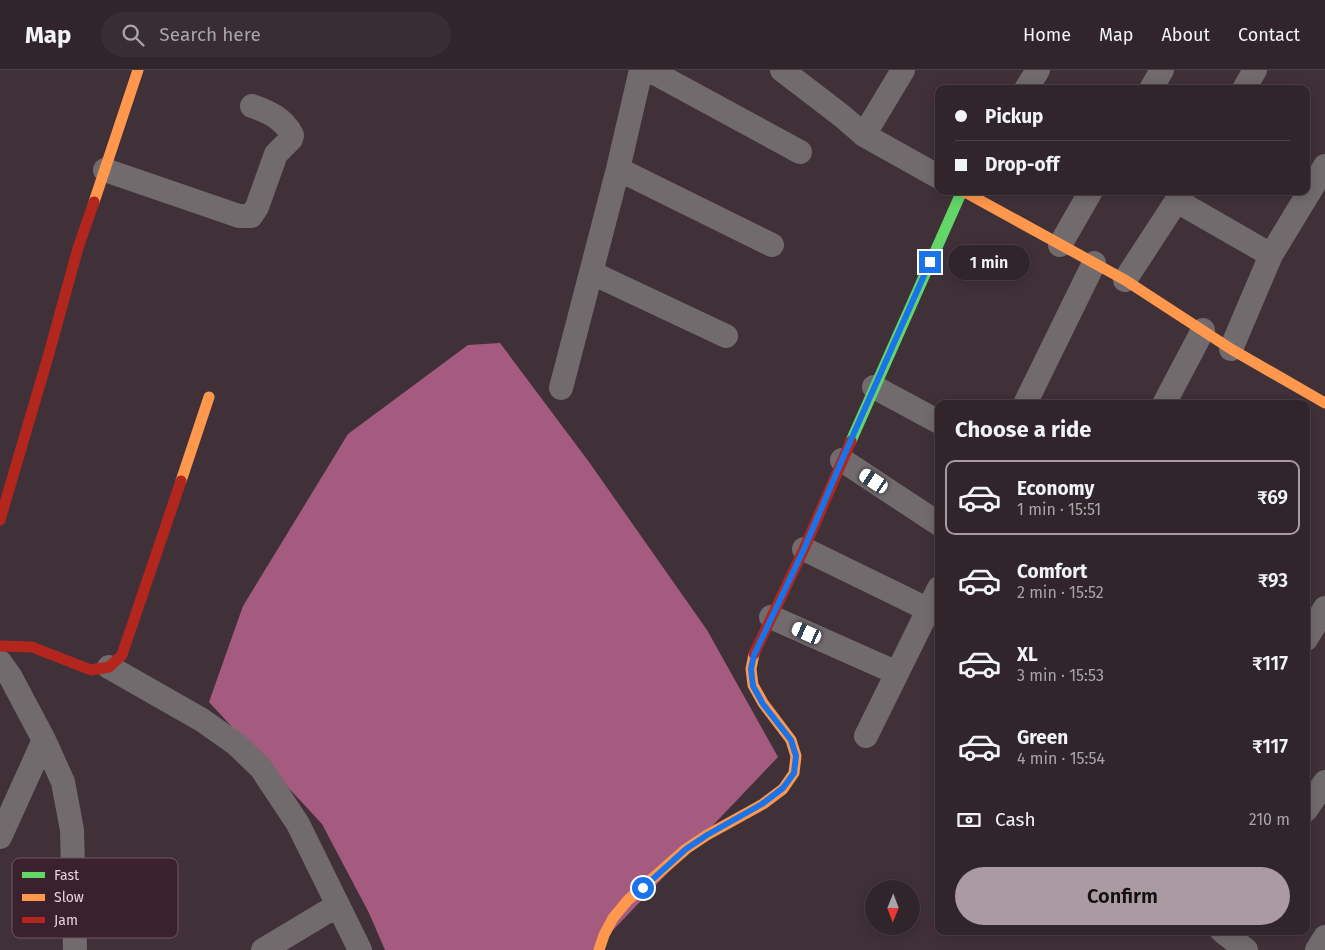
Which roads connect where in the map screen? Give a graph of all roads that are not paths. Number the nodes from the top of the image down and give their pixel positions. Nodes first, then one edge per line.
1 (138, 70) edge
2 (641, 70) edge
3 (649, 70) edge
4 (903, 70) edge
5 (1038, 70) edge
6 (1162, 70) edge
7 (1255, 70) edge
8 (788, 72) edge
9 (1029, 85) edge
10 (1153, 85) edge
11 (1246, 85) edge
12 (252, 106) dead end
13 (864, 135) junction
14 (800, 152) dead end
15 (1325, 166) edge
16 (618, 168) junction
17 (105, 170) junction
18 (935, 175) edge
19 (1310, 191) edge
20 (961, 195) edge
21 (970, 195) edge
22 (1089, 195) edge
23 (1307, 195) edge
24 (1180, 196) edge
25 (772, 245) dead end
26 (1060, 245) junction
27 (1271, 255) junction
28 (1094, 263) junction
29 (592, 272) junction
30 (1125, 280) junction
31 (1203, 330) junction
32 (726, 336) dead end
33 (1231, 350) junction
34 (874, 387) junction
35 (561, 388) dead end
36 (1323, 396) edge
37 (209, 397) dead end
38 (1027, 400) edge
39 (1166, 400) edge
40 (935, 420) edge
41 (842, 460) junction
42 (0, 520) edge
43 (935, 521) edge
44 (804, 549) junction
45 (935, 597) edge
46 (1325, 608) edge
47 (929, 610) junction
48 (771, 616) junction
49 (1310, 627) edge
50 (0, 646) edge
51 (0, 662) edge
52 (109, 667) junction
53 (897, 673) junction
54 (866, 736) dead end
55 (44, 740) junction
56 (1325, 782) edge
57 (1310, 804) edge
58 (0, 837) edge
59 (73, 858) edge
60 (338, 905) junction
61 (1228, 935) edge
62 (1325, 937) edge
63 (263, 950) edge
64 (360, 950) edge
65 (599, 950) edge
66 (1246, 950) edge
67 (1317, 950) edge

1 - 17 street
2 - 16 street
3 - 14 street
4 - 13 street
5 - 9 street
6 - 10 street
7 - 11 street
8 - 13 street
12 - 17 street
13 - 18 street
15 - 19 street
16 - 25 street
16 - 29 street
17 - 42 street
20 - 34 street
21 - 26 street
22 - 26 street
23 - 27 street
24 - 27 street
24 - 30 street
26 - 28 street
27 - 33 street
28 - 30 street
28 - 38 street
29 - 32 street
29 - 35 street
30 - 31 street
31 - 33 street
31 - 39 street
33 - 36 street
34 - 40 street
34 - 41 street
37 - 52 street
41 - 43 street
41 - 44 street
44 - 47 street
44 - 48 street
45 - 47 street
46 - 49 street
47 - 53 street
48 - 53 street
48 - 65 street
50 - 52 street
51 - 55 street
52 - 60 street
53 - 54 street
55 - 58 street
55 - 59 street
56 - 57 street
60 - 63 street
60 - 64 street
61 - 66 street
62 - 67 street

